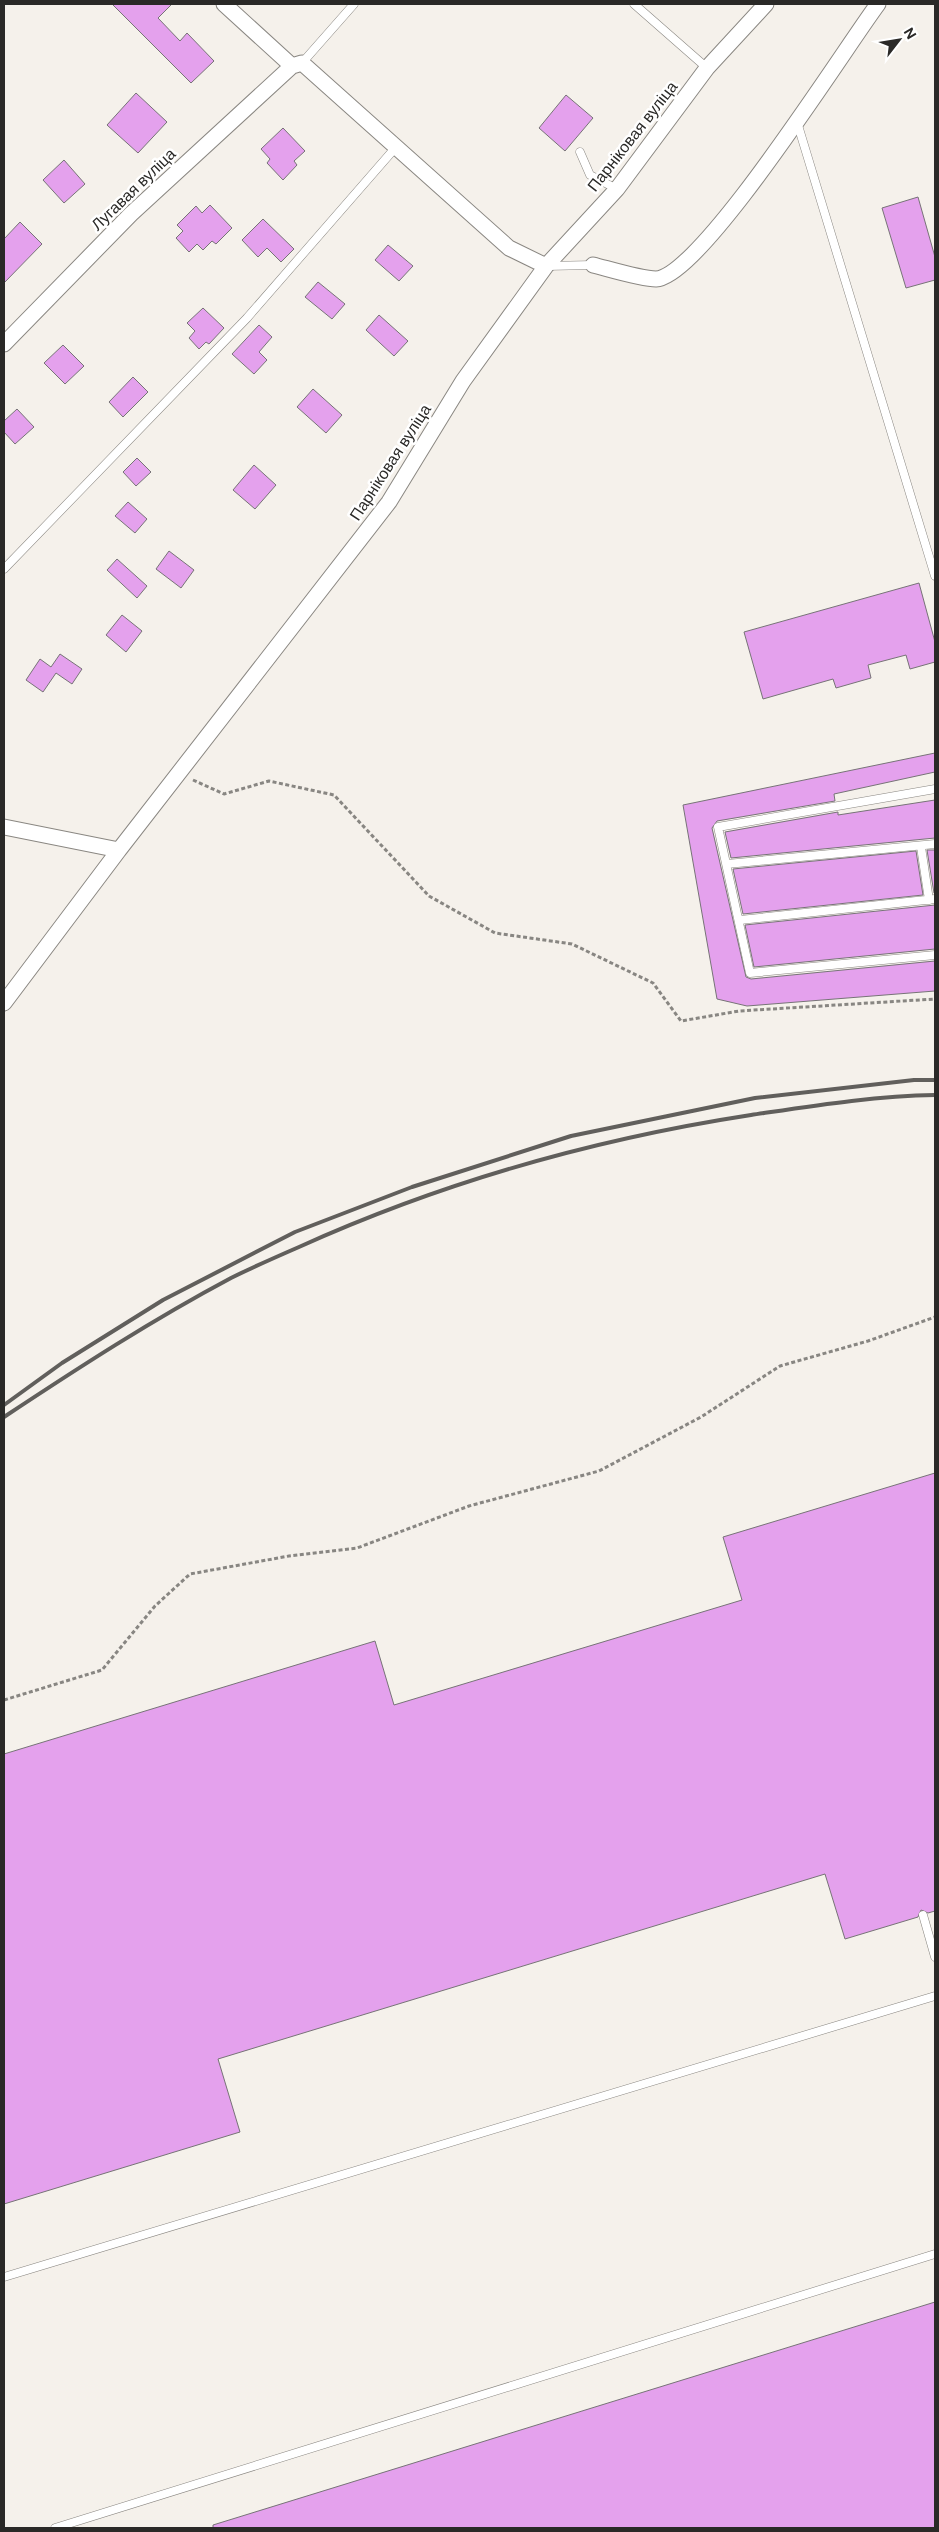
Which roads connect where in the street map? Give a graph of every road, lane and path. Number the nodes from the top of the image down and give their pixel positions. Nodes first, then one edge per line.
1 (224, 4) edge
2 (354, 4) edge
3 (634, 4) edge
4 (766, 4) edge
5 (878, 4) edge
6 (297, 65) junction
7 (707, 68) junction
8 (797, 122) junction
9 (396, 147) junction
10 (580, 152) dead end
11 (616, 189) junction
12 (593, 265) joint
13 (546, 266) junction
14 (4, 344) edge
15 (4, 569) edge
16 (935, 576) edge
17 (178, 773) junction
18 (935, 789) edge
19 (4, 827) edge
20 (935, 844) edge
21 (922, 847) junction
22 (119, 850) junction
23 (727, 864) junction
24 (932, 900) edge
25 (740, 920) junction
26 (935, 955) edge
27 (935, 998) edge
28 (4, 1003) edge
29 (935, 1317) edge
30 (4, 1700) edge
31 (923, 1915) dead end
32 (935, 1957) edge
33 (935, 1996) edge
34 (935, 2254) edge
35 (4, 2277) edge
36 (55, 2528) edge

1 - 6 street
2 - 6 lane
3 - 7 lane
4 - 7 street, Парніковая вуліца
5 - 8 street
6 - 9 street
6 - 14 street, Лугавая вуліца
7 - 11 street, Парніковая вуліца
8 - 12 street
8 - 16 lane
9 - 13 street
9 - 15 lane
10 - 11 lane
11 - 13 street, Парніковая вуліца
12 - 13 lane
13 - 17 street, Парніковая вуліца
17 - 22 street, Парніковая вуліца
17 - 27 path
18 - 23 lane
19 - 22 street
20 - 21 lane
21 - 23 lane
21 - 24 lane
22 - 28 street, Парніковая вуліца
23 - 25 lane
24 - 25 lane
25 - 26 lane
29 - 30 path
31 - 32 lane
33 - 35 lane
34 - 36 lane

